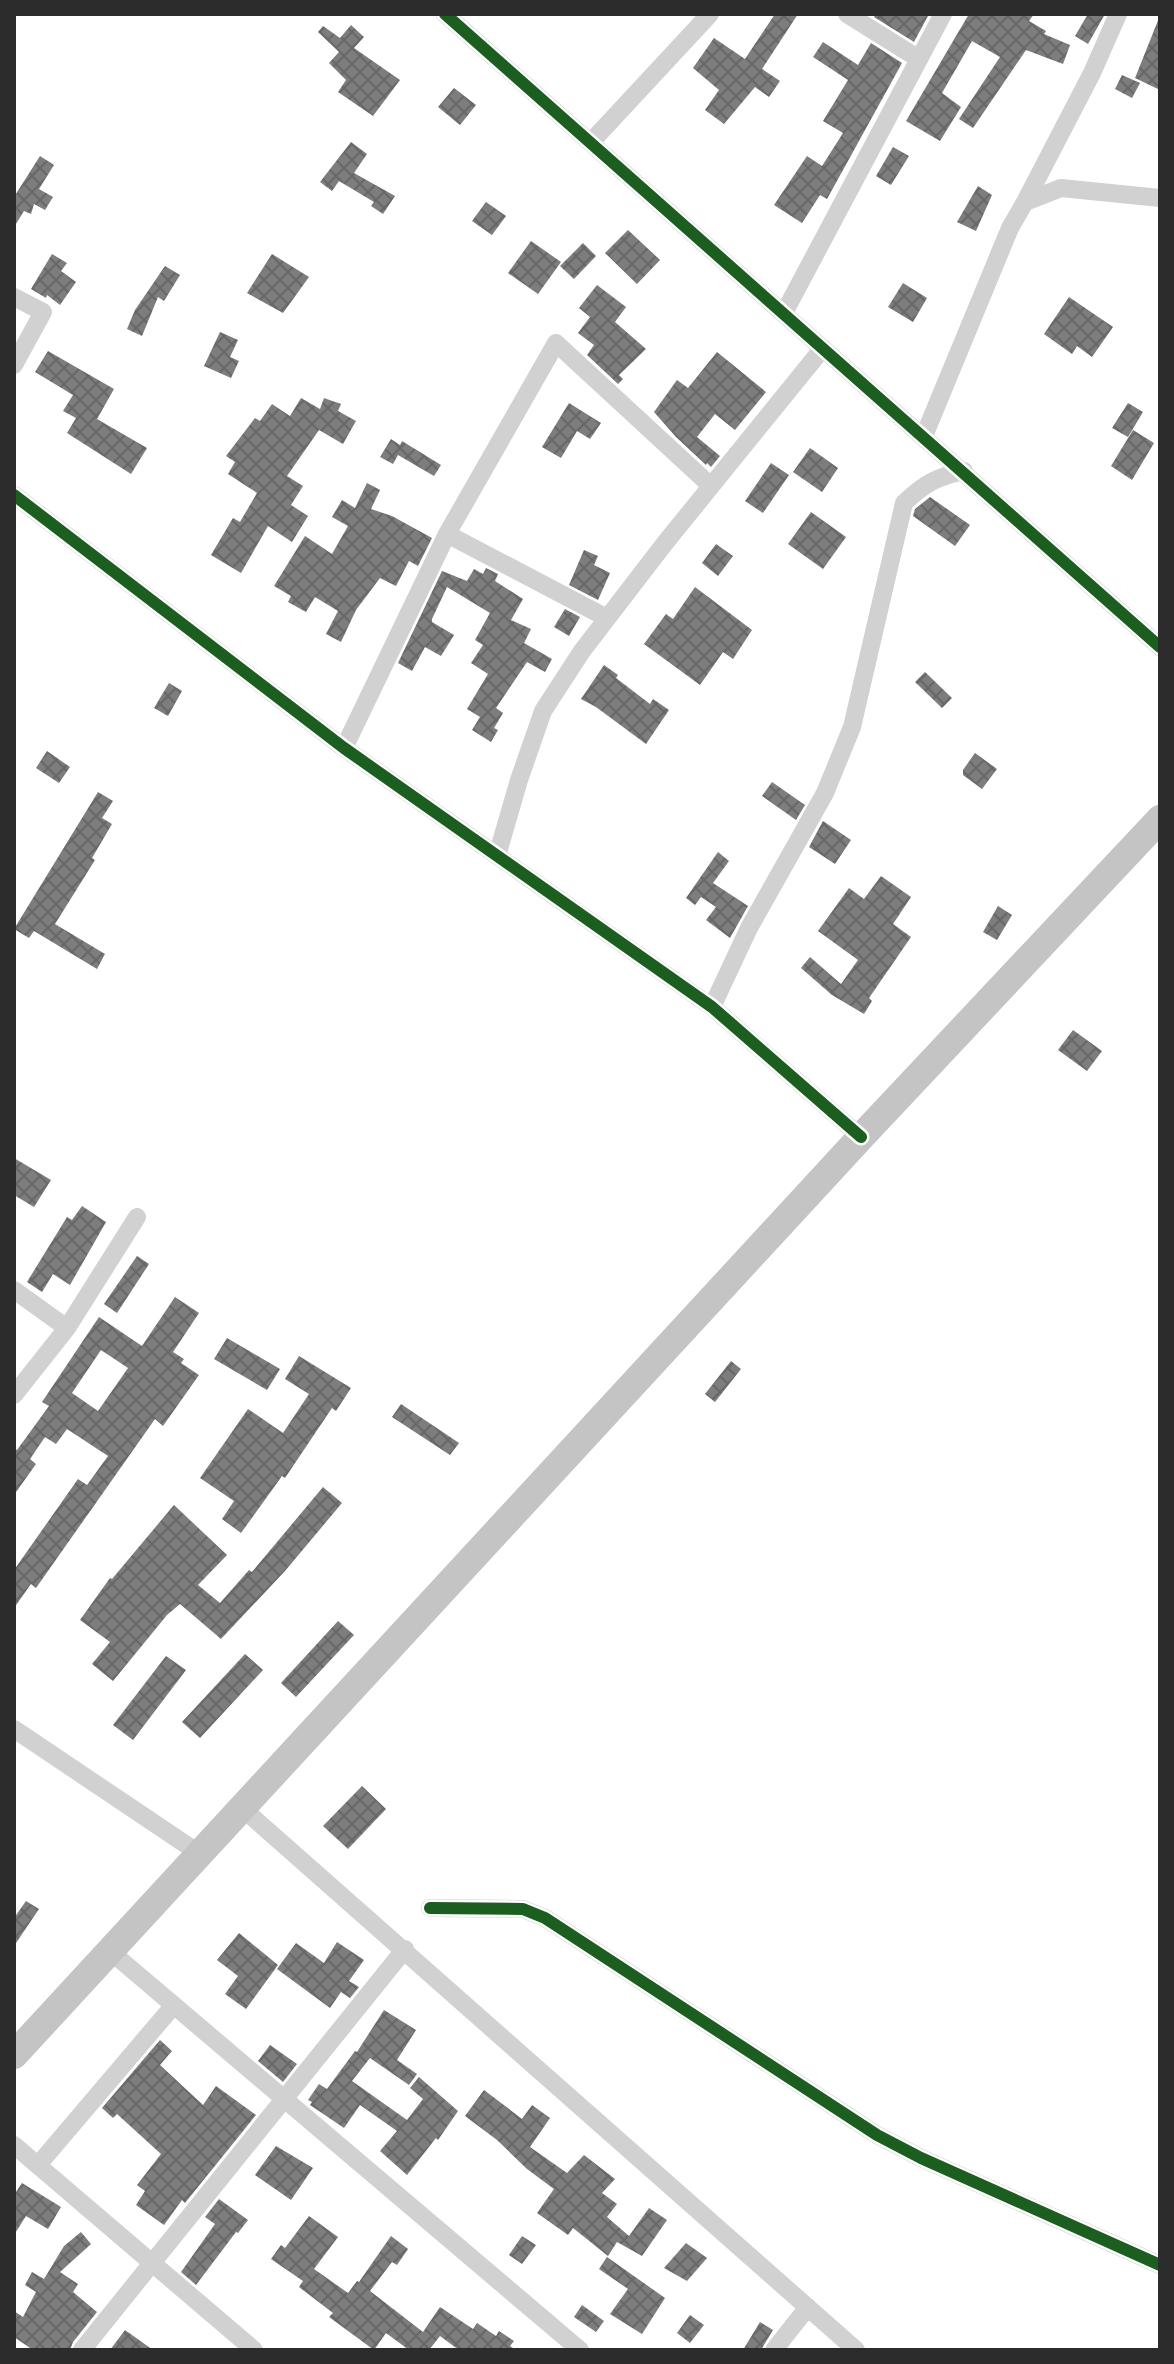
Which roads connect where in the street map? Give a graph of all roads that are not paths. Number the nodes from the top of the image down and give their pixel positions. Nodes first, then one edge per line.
1 (445, 14) edge
2 (710, 14) edge
3 (847, 14) edge
4 (943, 14) edge
5 (1118, 14) edge
6 (919, 59) junction
7 (591, 142) junction
8 (1160, 198) edge
9 (1025, 202) junction
10 (14, 297) edge
11 (784, 313) junction
12 (823, 348) junction
13 (14, 365) edge
14 (924, 436) junction
15 (964, 471) junction
16 (711, 486) junction
17 (14, 495) edge
18 (447, 534) junction
19 (607, 618) junction
20 (1160, 647) edge
21 (344, 748) junction
22 (1160, 819) edge
23 (497, 856) junction
24 (712, 1007) junction
25 (861, 1137) junction
26 (137, 1217) dead end
27 (14, 1290) edge
28 (67, 1328) junction
29 (14, 1395) edge
30 (14, 1729) edge
31 (241, 1807) junction
32 (200, 1854) junction
33 (430, 1908) dead end
34 (405, 1949) junction
35 (110, 1951) junction
36 (174, 2005) junction
37 (14, 2055) edge
38 (284, 2098) junction
39 (14, 2145) edge
40 (38, 2165) junction
41 (153, 2263) junction
42 (1160, 2265) edge
43 (808, 2307) junction
44 (82, 2350) edge
45 (254, 2350) edge
46 (580, 2350) edge
47 (774, 2350) edge
48 (856, 2350) edge

1 - 7 street
2 - 7 street
3 - 6 street
4 - 6 street
5 - 9 street
6 - 11 street
7 - 11 street
8 - 9 street
9 - 14 street
10 - 13 street
11 - 12 street
12 - 14 street
12 - 16 street
14 - 15 street
15 - 20 street
15 - 24 street
16 - 18 street
16 - 19 street
17 - 21 street
18 - 19 street
18 - 21 street
19 - 23 street
21 - 23 street
22 - 25 main road
23 - 24 street
24 - 25 street
25 - 31 main road
26 - 28 street
27 - 28 street
28 - 29 street
30 - 32 street
31 - 32 main road
31 - 34 street
32 - 35 main road
33 - 42 street
34 - 38 street
34 - 43 street
35 - 36 street
35 - 37 main road
36 - 38 street
36 - 40 street
38 - 41 street
38 - 46 street
39 - 40 street
40 - 41 street
41 - 44 street
41 - 45 street
43 - 47 street
43 - 48 street

